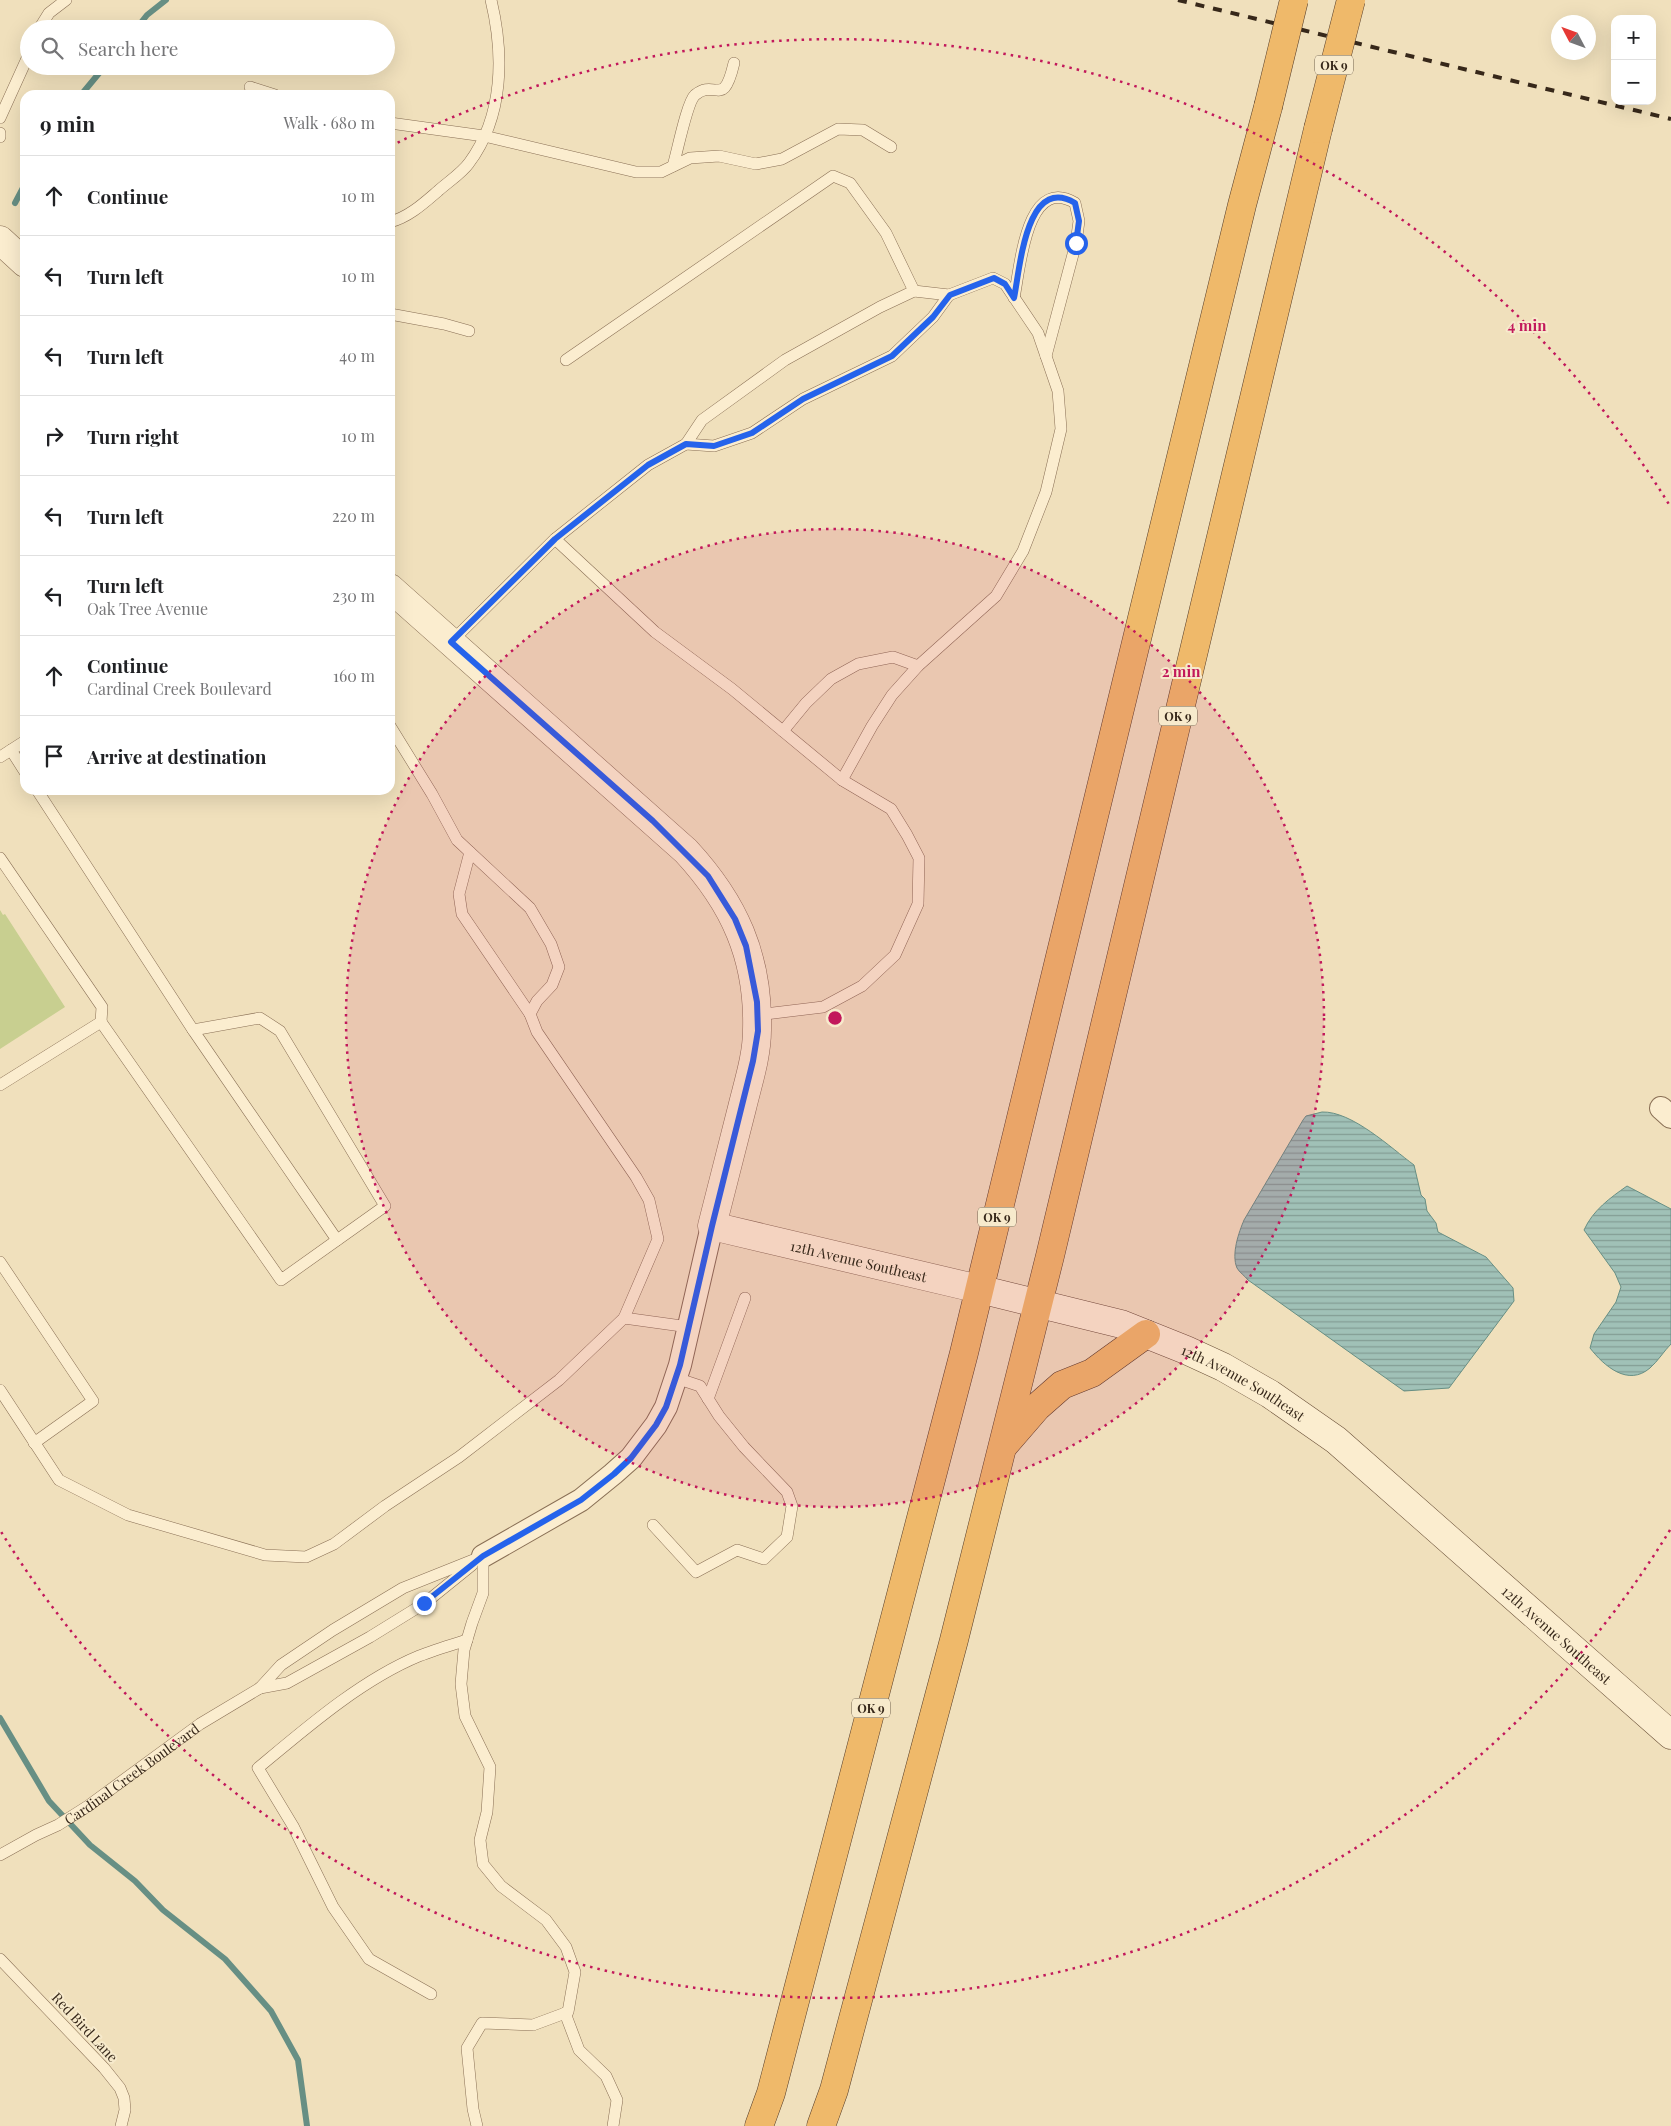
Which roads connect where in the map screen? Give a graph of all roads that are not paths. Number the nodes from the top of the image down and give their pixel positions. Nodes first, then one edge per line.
1 (66, 0) edge
2 (491, 0) edge
3 (1294, 0) edge
4 (1351, 0) edge
5 (45, 20) edge
6 (734, 63) dead end
7 (20, 74) edge
8 (250, 87) dead end
9 (259, 90) edge
10 (0, 118) edge
11 (395, 124) edge
12 (0, 133) edge
13 (484, 136) junction
14 (0, 137) edge
15 (891, 147) dead end
16 (673, 166) junction
17 (395, 220) edge
18 (0, 240) edge
19 (20, 258) edge
20 (914, 290) junction
21 (950, 295) junction
22 (1014, 298) junction
23 (395, 315) edge
24 (469, 331) dead end
25 (1046, 356) junction
26 (566, 360) dead end
27 (686, 444) junction
28 (555, 539) junction
29 (395, 592) edge
30 (451, 642) junction
31 (918, 666) junction
32 (783, 731) junction
33 (395, 734) edge
34 (20, 744) edge
35 (11, 750) junction
36 (0, 757) edge
37 (20, 764) edge
38 (842, 780) junction
39 (40, 795) edge
40 (470, 852) junction
41 (0, 858) edge
42 (530, 1014) junction
43 (757, 1015) junction
44 (101, 1022) junction
45 (193, 1030) junction
46 (0, 1085) edge
47 (712, 1226) junction
48 (337, 1240) junction
49 (0, 1262) edge
50 (979, 1289) junction
51 (745, 1298) dead end
52 (1038, 1304) junction
53 (624, 1318) junction
54 (690, 1327) junction
55 (1146, 1334) junction
56 (676, 1378) junction
57 (0, 1390) edge
58 (708, 1399) junction
59 (34, 1443) junction
60 (1001, 1449) junction
61 (653, 1525) dead end
62 (483, 1556) junction
63 (467, 1640) junction
64 (260, 1688) junction
65 (1668, 1727) edge
66 (0, 1855) edge
67 (0, 1959) edge
68 (431, 1994) dead end
69 (565, 2013) junction
70 (121, 2126) edge
71 (477, 2126) edge
72 (614, 2126) edge
73 (759, 2126) edge
74 (821, 2126) edge

1 - 5 lane
2 - 13 lane
3 - 50 highway, OK 9, bridge
4 - 52 highway, OK 9, bridge
6 - 16 lane
7 - 10 lane
8 - 9 lane
11 - 13 lane
12 - 14 lane
13 - 16 lane
13 - 17 lane
15 - 16 lane
18 - 19 street
20 - 21 lane
20 - 26 lane
20 - 27 lane
21 - 22 lane
21 - 27 lane
22 - 25 lane
22 - 25 lane
23 - 24 lane
25 - 31 lane
27 - 28 lane
28 - 30 lane
28 - 32 lane
29 - 30 street
30 - 43 street
31 - 32 lane
31 - 38 lane
32 - 38 lane
33 - 40 lane
34 - 35 lane
35 - 36 lane
35 - 37 lane
38 - 43 lane
39 - 45 lane
40 - 42 lane
40 - 42 lane
41 - 44 lane
42 - 53 lane
43 - 47 street
44 - 46 lane
44 - 48 lane
45 - 48 lane
45 - 48 lane
47 - 50 street, 12th Avenue Southeast
47 - 54 street, Cardinal Creek Boulevard
49 - 59 lane
50 - 52 street, 12th Avenue Southeast
50 - 73 highway, OK 9
51 - 58 lane
52 - 55 street, 12th Avenue Southeast
52 - 60 highway, OK 9
53 - 54 lane
53 - 59 lane
54 - 56 street, Cardinal Creek Boulevard
55 - 60 highway
55 - 65 street, 12th Avenue Southeast
56 - 58 lane
56 - 62 street, Cardinal Creek Boulevard
57 - 59 lane
58 - 61 lane
60 - 74 highway, OK 9
62 - 63 lane
62 - 64 lane, Cardinal Creek Boulevard
62 - 64 lane, Cardinal Creek Boulevard
63 - 68 lane
63 - 69 lane
64 - 66 lane, Cardinal Creek Boulevard
67 - 70 lane, Red Bird Lane
69 - 71 lane
69 - 72 lane

